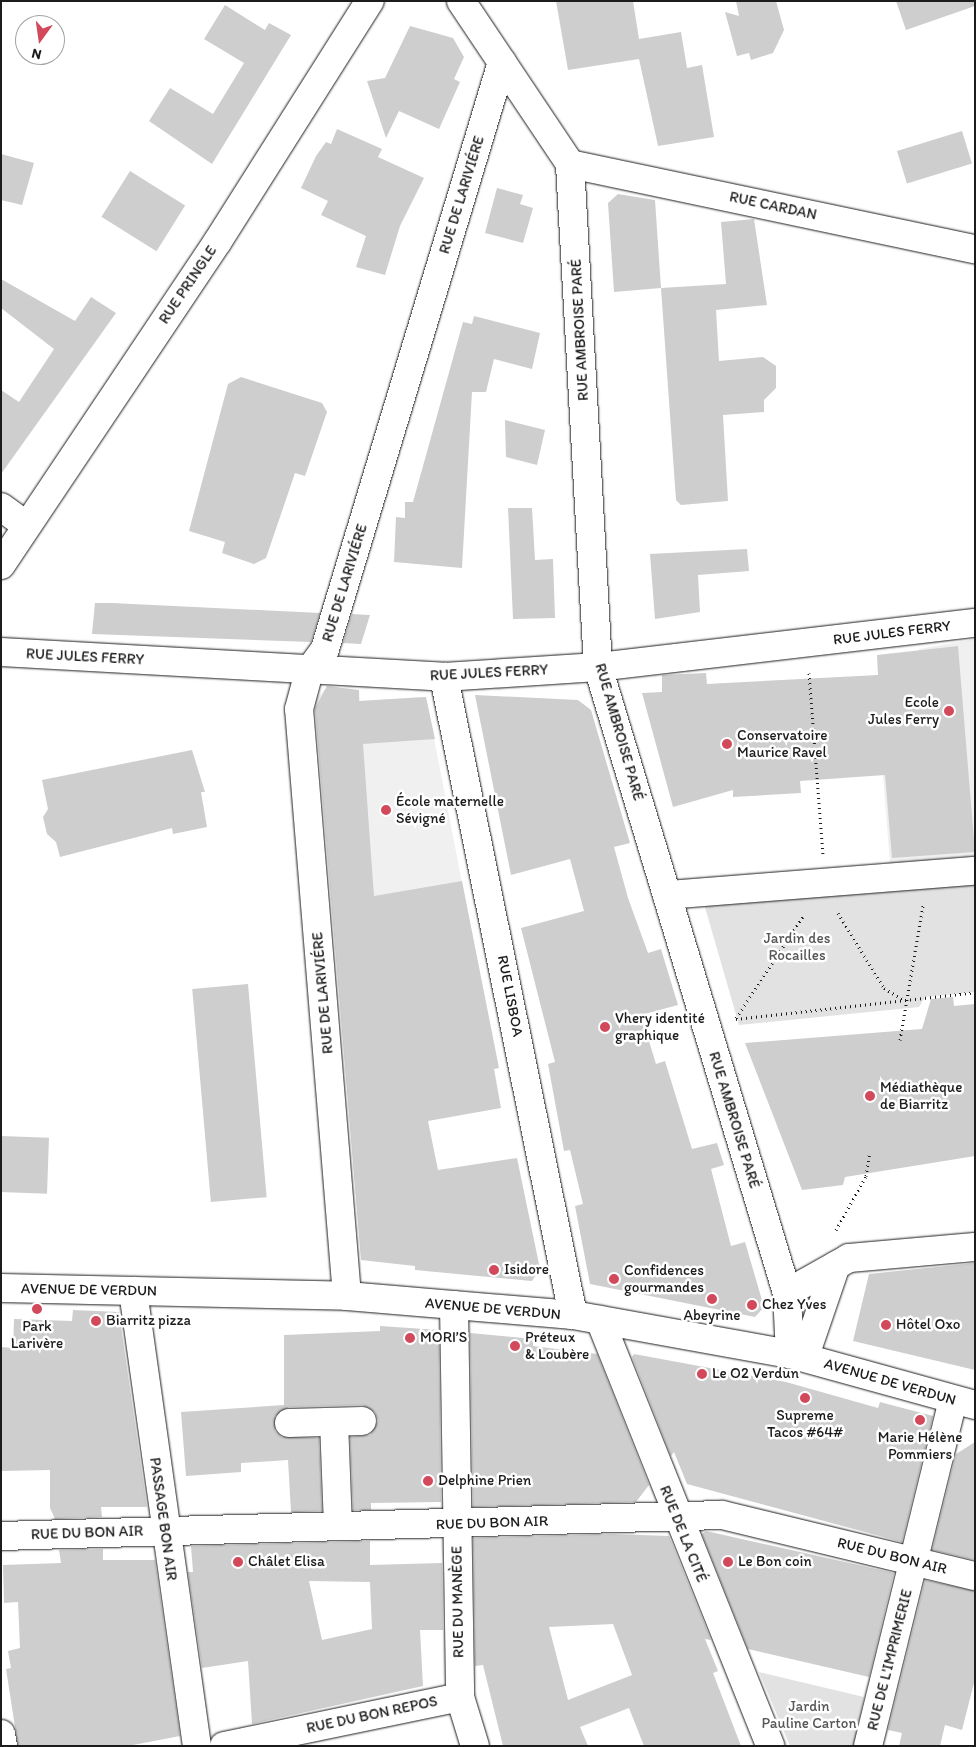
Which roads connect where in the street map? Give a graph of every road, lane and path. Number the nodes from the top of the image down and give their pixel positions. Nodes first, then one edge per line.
1 (370, 1) edge
2 (461, 1) edge
3 (502, 62) junction
4 (570, 164) junction
5 (975, 249) edge
6 (1, 507) edge
7 (26, 525) junction
8 (1, 565) edge
9 (975, 624) edge
10 (806, 643) junction
11 (1, 652) edge
12 (598, 667) junction
13 (309, 671) junction
14 (444, 677) junction
15 (975, 870) edge
16 (825, 883) junction
17 (667, 895) junction
18 (924, 900) dead end
19 (975, 992) edge
20 (904, 1000) junction
21 (736, 1019) junction
22 (900, 1040) dead end
23 (714, 1052) junction
24 (870, 1152) dead end
25 (838, 1228) dead end
26 (975, 1247) edge
27 (836, 1265) junction
28 (1, 1288) edge
29 (133, 1292) junction
30 (787, 1294) junction
31 (347, 1296) junction
32 (454, 1306) junction
33 (573, 1316) junction
34 (600, 1320) junction
35 (790, 1354) junction
36 (964, 1403) edge
37 (362, 1421) dead end
38 (334, 1422) junction
39 (289, 1423) dead end
40 (676, 1518) junction
41 (457, 1524) junction
42 (338, 1526) junction
43 (163, 1529) junction
44 (1, 1536) edge
45 (916, 1560) junction
46 (975, 1576) edge
47 (460, 1697) junction
48 (1, 1734) edge
49 (3, 1746) edge
50 (197, 1746) edge
51 (224, 1746) edge
52 (475, 1746) edge
53 (770, 1746) edge
54 (868, 1746) edge

1 - 7 street, RUE PRINGLE
2 - 3 street
3 - 4 street
3 - 13 street, RUE DE LARIVIÉRE
4 - 5 street, RUE CARDAN
4 - 12 street, RUE AMBROISE PARÉ
6 - 7 street
7 - 8 street, RUE PRINGLE
9 - 10 street, RUE JULES FERRY
10 - 12 street, RUE JULES FERRY
10 - 16 path
11 - 13 street, RUE JULES FERRY
12 - 14 street, RUE JULES FERRY
12 - 17 street, RUE AMBROISE PARÉ
13 - 14 street, RUE JULES FERRY
13 - 31 street, RUE DE LARIVIÉRE
14 - 33 street, RUE LISBOA
15 - 16 street
16 - 17 street
16 - 20 path
16 - 21 path
17 - 23 street, RUE AMBROISE PARÉ
18 - 20 path
19 - 20 path
20 - 21 path
20 - 22 path
21 - 23 path
23 - 30 street, RUE AMBROISE PARÉ
24 - 25 path
26 - 27 street
27 - 30 street
27 - 35 street
28 - 29 street, AVENUE DE VERDUN
29 - 31 street, AVENUE DE VERDUN
29 - 43 street, PASSAGE BON AIR
30 - 35 street, RUE AMBROISE PARÉ
31 - 32 street, AVENUE DE VERDUN
32 - 33 street, AVENUE DE VERDUN
32 - 41 street, RUE DU MANÈGE
33 - 34 street, AVENUE DE VERDUN
34 - 35 street, AVENUE DE VERDUN
34 - 40 street, RUE DE LA CITÉ
35 - 36 street, AVENUE DE VERDUN
36 - 45 street, RUE DE L'IMPRIMERIE
37 - 38 street
38 - 39 street
38 - 42 street
40 - 41 street, RUE DU BON AIR
40 - 45 street, RUE DU BON AIR
40 - 53 street, RUE DE LA CITÉ
41 - 42 street, RUE DU BON AIR
41 - 47 street, RUE DU MANÈGE
42 - 43 street, RUE DU BON AIR
43 - 44 street, RUE DU BON AIR
43 - 50 street, PASSAGE BON AIR
45 - 46 street, RUE DU BON AIR
45 - 54 street, RUE DE L'IMPRIMERIE
47 - 51 street, RUE DU BON REPOS
47 - 52 street, RUE DU MANÈGE
48 - 49 street

